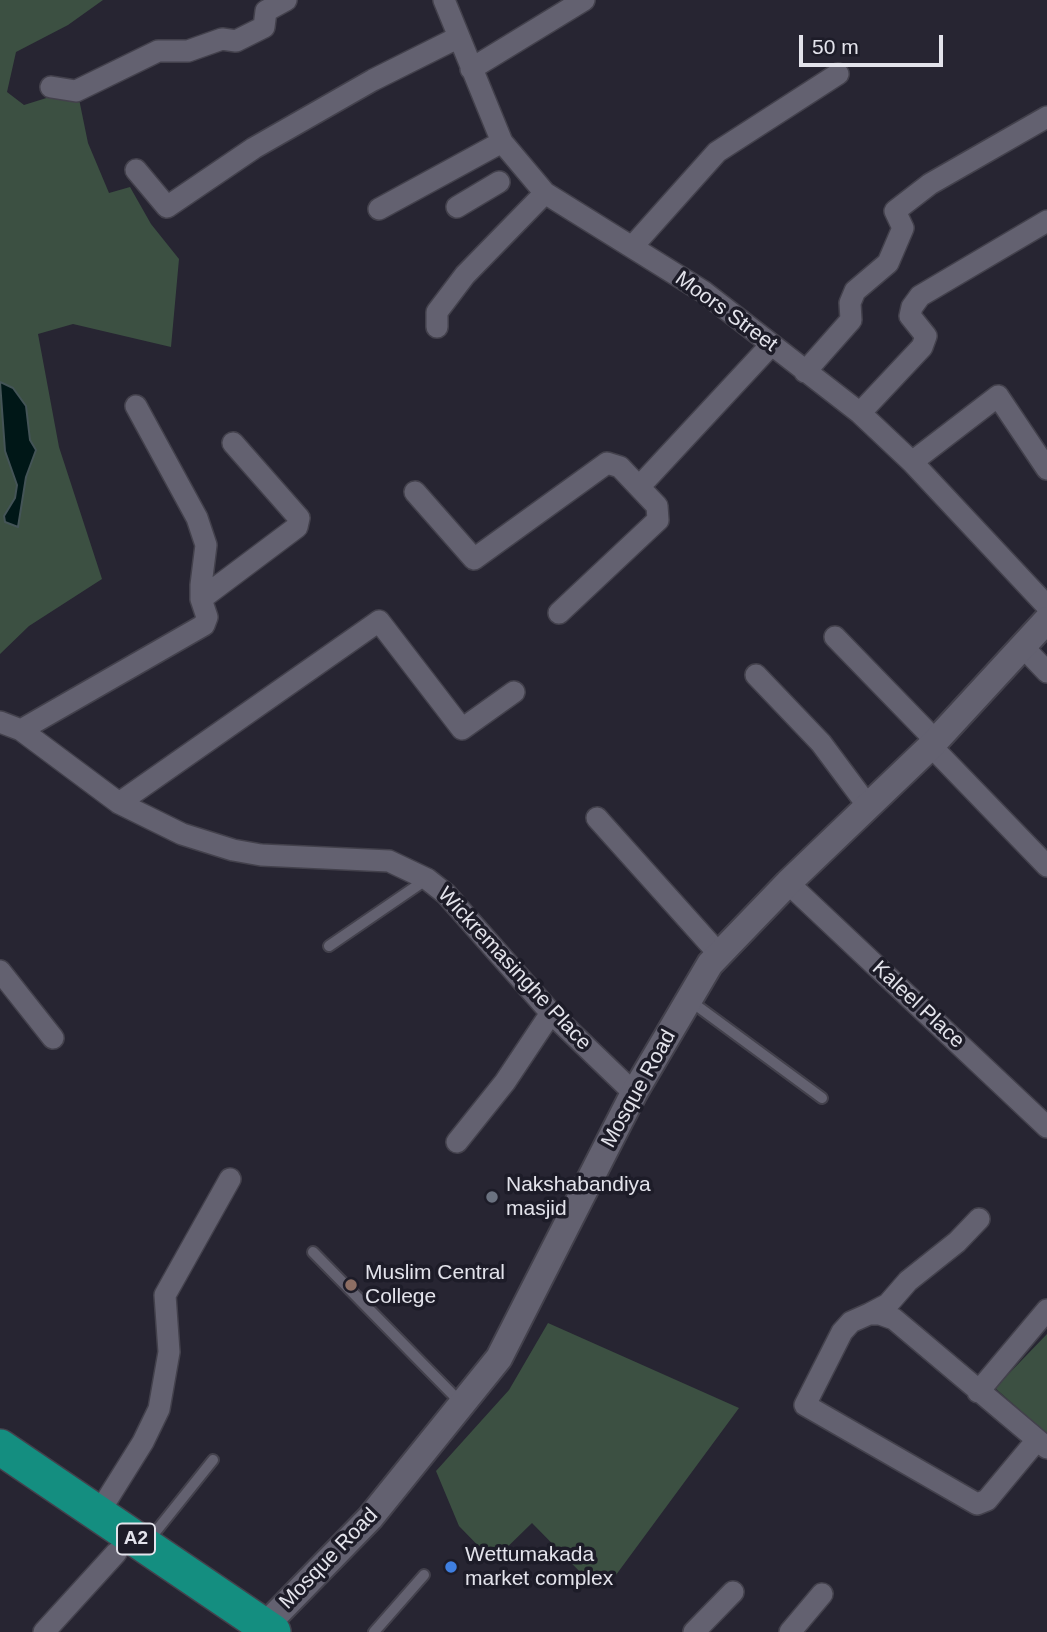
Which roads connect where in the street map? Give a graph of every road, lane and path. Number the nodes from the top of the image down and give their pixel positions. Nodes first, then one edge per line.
1 (286, 0) edge
2 (444, 0) edge
3 (584, 0) edge
4 (262, 5) edge
5 (459, 37) junction
6 (471, 69) junction
7 (838, 74) dead end
8 (51, 87) dead end
9 (1047, 117) edge
10 (502, 142) junction
11 (136, 170) dead end
12 (499, 182) dead end
13 (545, 193) junction
14 (457, 207) dead end
15 (379, 209) dead end
16 (1047, 221) edge
17 (632, 247) junction
18 (437, 327) dead end
19 (771, 345) junction
20 (805, 372) junction
21 (136, 405) dead end
22 (860, 413) junction
23 (233, 443) dead end
24 (912, 463) junction
25 (1047, 469) edge
26 (639, 487) junction
27 (415, 492) dead end
28 (201, 599) junction
29 (1047, 606) edge
30 (559, 613) dead end
31 (1047, 621) edge
32 (835, 637) dead end
33 (1023, 647) junction
34 (1047, 672) edge
35 (756, 675) dead end
36 (514, 692) dead end
37 (0, 722) edge
38 (21, 730) junction
39 (933, 744) junction
40 (119, 803) junction
41 (868, 806) junction
42 (597, 818) dead end
43 (1047, 866) edge
44 (427, 879) junction
45 (788, 883) junction
46 (329, 946) dead end
47 (719, 954) junction
48 (0, 971) edge
49 (689, 1000) junction
50 (551, 1013) junction
51 (53, 1038) dead end
52 (634, 1093) junction
53 (822, 1098) dead end
54 (1047, 1127) edge
55 (457, 1142) dead end
56 (230, 1179) dead end
57 (979, 1219) dead end
58 (313, 1252) dead end
59 (1047, 1310) edge
60 (869, 1314) junction
61 (978, 1392) junction
62 (463, 1405) junction
63 (1042, 1444) edge
64 (0, 1447) edge
65 (213, 1460) dead end
66 (0, 1476) edge
67 (98, 1514) junction
68 (130, 1549) junction
69 (425, 1576) dead end
70 (733, 1592) dead end
71 (822, 1594) dead end
72 (258, 1631) edge
73 (44, 1632) edge
74 (374, 1632) edge
75 (694, 1632) edge
76 (790, 1632) edge

1 - 4 street
2 - 5 street, Moors Street
3 - 6 street
4 - 8 street
5 - 6 street, Moors Street
5 - 11 street
6 - 10 street, Moors Street
7 - 17 street
9 - 20 street
10 - 13 street, Moors Street
10 - 15 street
12 - 14 street
13 - 17 street, Moors Street
13 - 18 street
16 - 22 street
17 - 19 street, Moors Street
19 - 20 street, Moors Street
19 - 26 street
20 - 22 street, Moors Street
21 - 28 street
22 - 24 street, Moors Street
23 - 28 street
24 - 25 street
24 - 29 street, Moors Street
26 - 27 street
26 - 30 street
28 - 38 street
31 - 33 street, Mosque Road
32 - 39 street
33 - 34 street
33 - 39 street, Mosque Road
35 - 41 street
36 - 40 street
37 - 38 street, Wickremasinghe Place
38 - 40 street, Wickremasinghe Place
39 - 41 street, Mosque Road
39 - 43 street
40 - 44 street, Wickremasinghe Place
41 - 45 street, Mosque Road
42 - 47 street
44 - 46 lane
44 - 50 street, Wickremasinghe Place
45 - 47 street, Mosque Road
45 - 54 street, Kaleel Place
47 - 49 street, Mosque Road
48 - 51 street
49 - 52 street, Mosque Road
49 - 53 lane
50 - 52 street, Wickremasinghe Place
50 - 55 street
52 - 62 street, Mosque Road
56 - 67 street
57 - 60 street
58 - 62 lane
59 - 61 street
60 - 61 street
60 - 63 street
61 - 63 street
62 - 72 street, Mosque Road
64 - 67 highway, A2
65 - 68 lane
66 - 68 highway, A2
67 - 68 highway, A2
68 - 72 highway, A2
68 - 73 street
69 - 74 lane
70 - 75 street
71 - 76 street

